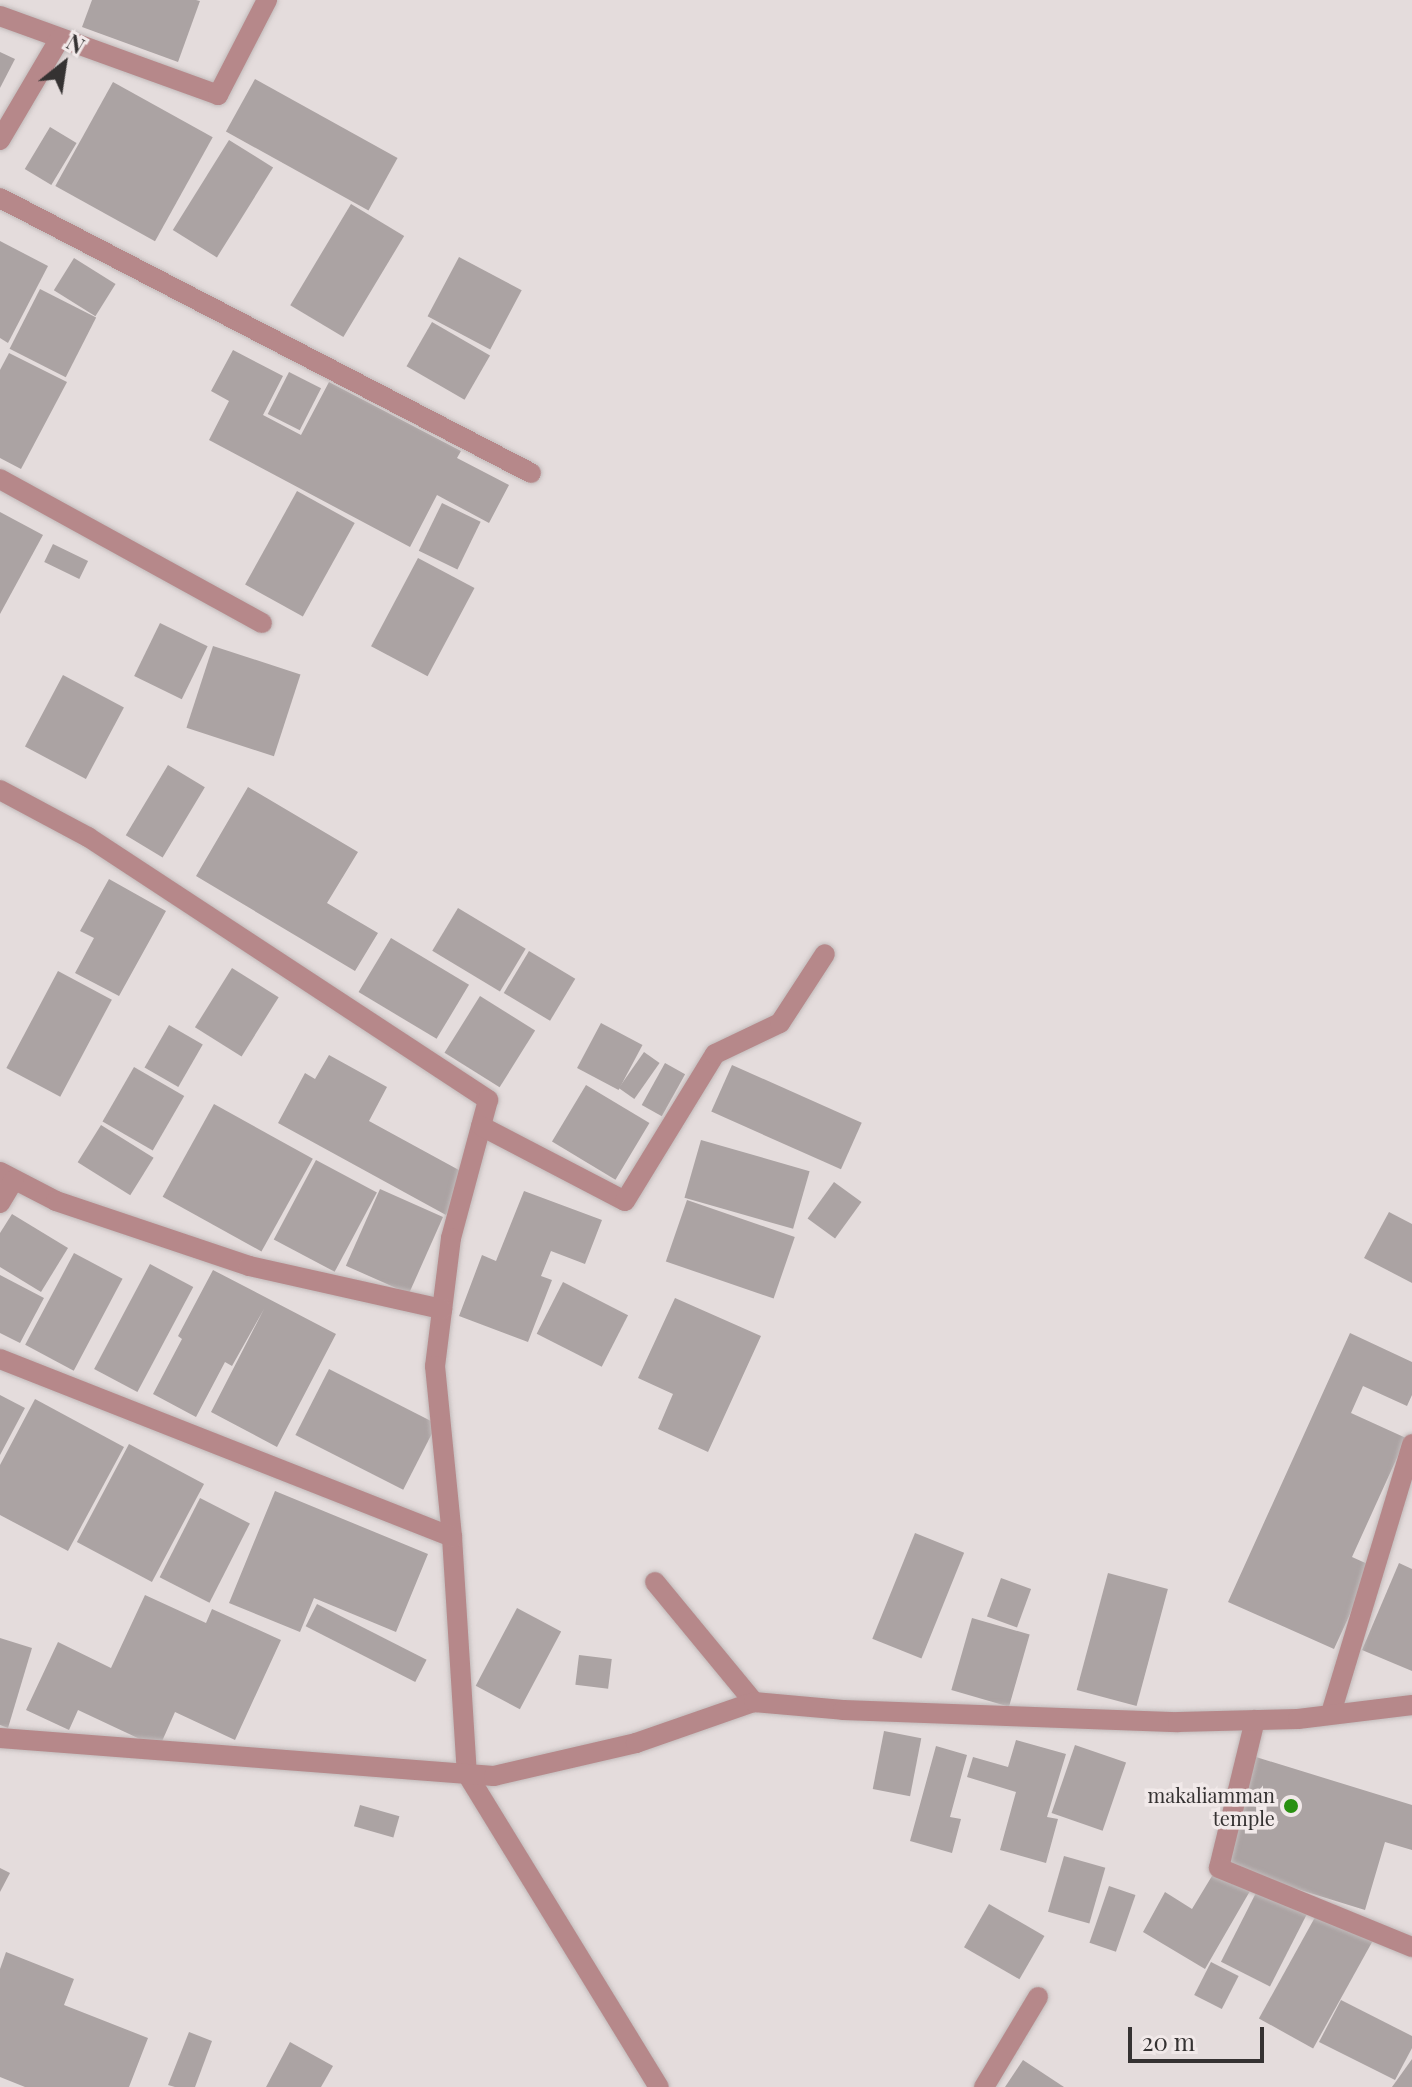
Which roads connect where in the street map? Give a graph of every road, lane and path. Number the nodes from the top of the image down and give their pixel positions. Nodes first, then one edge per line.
1 (267, 0) edge
2 (0, 16) edge
3 (60, 38) junction
4 (0, 140) edge
5 (0, 198) edge
6 (531, 473) dead end
7 (0, 479) edge
8 (262, 623) dead end
9 (0, 790) edge
10 (825, 954) dead end
11 (481, 1126) junction
12 (7, 1176) edge
13 (0, 1203) edge
14 (442, 1309) junction
15 (0, 1359) edge
16 (1412, 1444) edge
17 (452, 1537) junction
18 (655, 1582) dead end
19 (754, 1702) junction
20 (1412, 1705) edge
21 (1331, 1713) junction
22 (1255, 1720) junction
23 (0, 1738) edge
24 (467, 1774) junction
25 (1412, 1947) edge
26 (1038, 1997) dead end
27 (659, 2087) edge
28 (984, 2087) edge

1 - 3 street
2 - 3 street
3 - 4 street
5 - 6 street
7 - 8 street
9 - 11 street
10 - 11 street
11 - 14 street
12 - 13 street
12 - 14 street
14 - 17 street
15 - 17 street
16 - 21 street
17 - 24 street
18 - 19 street
19 - 22 street
19 - 24 street
20 - 21 street
21 - 22 street
22 - 25 street
23 - 24 street
24 - 27 street
26 - 28 street

